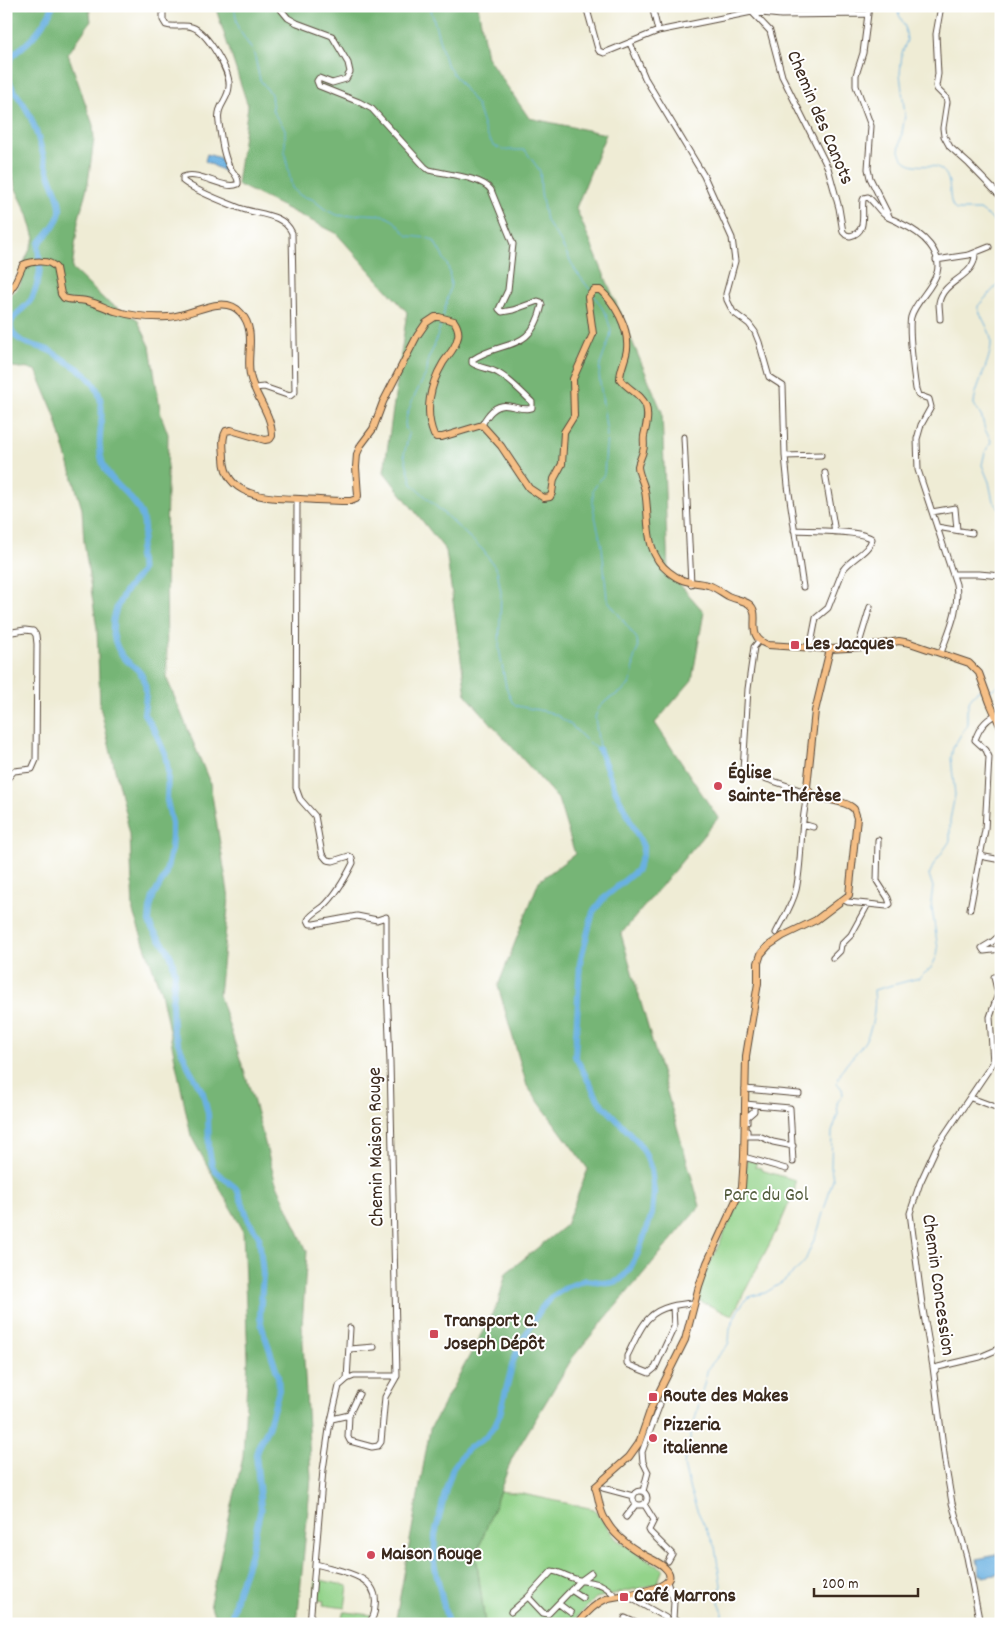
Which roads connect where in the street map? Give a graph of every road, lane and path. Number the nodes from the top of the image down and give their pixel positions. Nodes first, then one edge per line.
1 (163, 6) edge
2 (278, 6) edge
3 (586, 6) edge
4 (652, 6) edge
5 (869, 6) edge
6 (940, 6) edge
7 (752, 9) edge
8 (867, 14) junction
9 (658, 31) junction
10 (630, 43) junction
11 (1001, 197) edge
12 (890, 218) junction
13 (989, 247) dead end
14 (975, 253) junction
15 (936, 260) junction
16 (6, 296) edge
17 (940, 319) dead end
18 (254, 388) junction
19 (482, 425) junction
20 (684, 437) dead end
21 (821, 455) dead end
22 (785, 456) junction
23 (825, 473) dead end
24 (297, 499) junction
25 (932, 512) junction
26 (937, 527) junction
27 (794, 530) junction
28 (957, 530) junction
29 (835, 532) junction
30 (972, 533) dead end
31 (953, 574) junction
32 (1001, 576) edge
33 (691, 584) junction
34 (804, 587) dead end
35 (870, 607) dead end
36 (6, 633) edge
37 (759, 641) junction
38 (858, 647) junction
39 (810, 648) junction
40 (830, 649) junction
41 (941, 653) junction
42 (995, 715) junction
43 (1001, 728) edge
44 (6, 780) edge
45 (809, 793) junction
46 (803, 824) junction
47 (813, 827) dead end
48 (878, 840) dead end
49 (980, 856) junction
50 (1001, 860) edge
51 (844, 900) junction
52 (868, 904) junction
53 (970, 909) dead end
54 (776, 933) dead end
55 (1001, 934) edge
56 (1001, 949) edge
57 (833, 958) dead end
58 (1001, 974) edge
59 (745, 1089) junction
60 (799, 1094) dead end
61 (970, 1098) junction
62 (745, 1104) junction
63 (754, 1105) junction
64 (1001, 1109) edge
65 (793, 1146) junction
66 (744, 1157) junction
67 (793, 1162) dead end
68 (786, 1169) dead end
69 (694, 1302) junction
70 (673, 1306) junction
71 (350, 1328) dead end
72 (374, 1348) dead end
73 (1001, 1348) edge
74 (350, 1350) junction
75 (934, 1372) junction
76 (397, 1376) junction
77 (347, 1379) junction
78 (359, 1394) dead end
79 (660, 1404) dead end
80 (349, 1414) junction
81 (332, 1419) junction
82 (600, 1487) junction
83 (643, 1491) junction
84 (633, 1496) junction
85 (636, 1504) junction
86 (644, 1504) junction
87 (626, 1517) dead end
88 (668, 1562) dead end
89 (316, 1564) junction
90 (591, 1573) dead end
91 (580, 1581) junction
92 (667, 1582) junction
93 (572, 1590) junction
94 (624, 1594) junction
95 (615, 1596) junction
96 (528, 1597) junction
97 (583, 1598) dead end
98 (559, 1604) junction
99 (511, 1612) dead end
100 (571, 1613) dead end
101 (625, 1618) dead end
102 (310, 1624) edge
103 (368, 1624) edge
104 (577, 1624) edge
105 (638, 1624) edge
106 (665, 1624) edge
107 (682, 1624) edge
108 (980, 1624) edge

1 - 18 street
2 - 19 street
3 - 10 street
4 - 9 street
5 - 8 street
6 - 11 street
7 - 8 street
7 - 9 street
7 - 12 street, Chemin des Canots
8 - 12 street
9 - 10 street
10 - 22 street
12 - 15 street, Chemin des Canots
13 - 14 street
14 - 15 street
14 - 17 street
15 - 25 street
16 - 18 main road
18 - 24 main road
19 - 24 main road
19 - 33 main road
20 - 33 street
21 - 22 street
22 - 27 street
23 - 29 street
24 - 76 street, Chemin Maison Rouge
25 - 26 street
25 - 28 street
26 - 28 street
26 - 31 street
27 - 29 street
27 - 34 street
28 - 30 street
29 - 39 street
31 - 32 street
31 - 41 street
33 - 37 main road
35 - 38 street
36 - 44 street
37 - 39 main road
37 - 45 street
38 - 40 main road
38 - 41 main road
39 - 40 main road
40 - 45 main road
41 - 42 main road
42 - 43 main road
42 - 49 street
45 - 46 street
45 - 51 main road
46 - 47 street
46 - 54 street
48 - 52 street
49 - 50 street
49 - 53 street
51 - 52 street
51 - 59 main road
52 - 57 street
55 - 56 street
58 - 61 street, Chemin Concession
59 - 60 street
59 - 62 main road
61 - 64 street
61 - 75 street, Chemin Concession
62 - 63 street
62 - 66 main road
63 - 65 street
63 - 65 street
65 - 67 street
66 - 68 street
66 - 69 main road
69 - 70 street
69 - 82 main road
70 - 70 street
71 - 74 street
72 - 74 street
73 - 75 street
74 - 77 street
75 - 108 street, Chemin Concession
76 - 77 street
76 - 80 street, Chemin Maison Rouge
77 - 81 street
78 - 80 street
79 - 83 street
80 - 81 street
81 - 89 street
82 - 84 street
82 - 92 main road
83 - 84 street
83 - 86 street
84 - 85 street
85 - 86 street
85 - 87 street
86 - 88 street
89 - 102 street
89 - 103 street
90 - 91 street
91 - 93 street
91 - 95 street
91 - 96 street
92 - 94 main road
92 - 107 street
93 - 97 street
93 - 98 street
94 - 95 main road
94 - 106 street
95 - 104 main road
96 - 98 street
96 - 99 street
98 - 100 street
101 - 105 street

